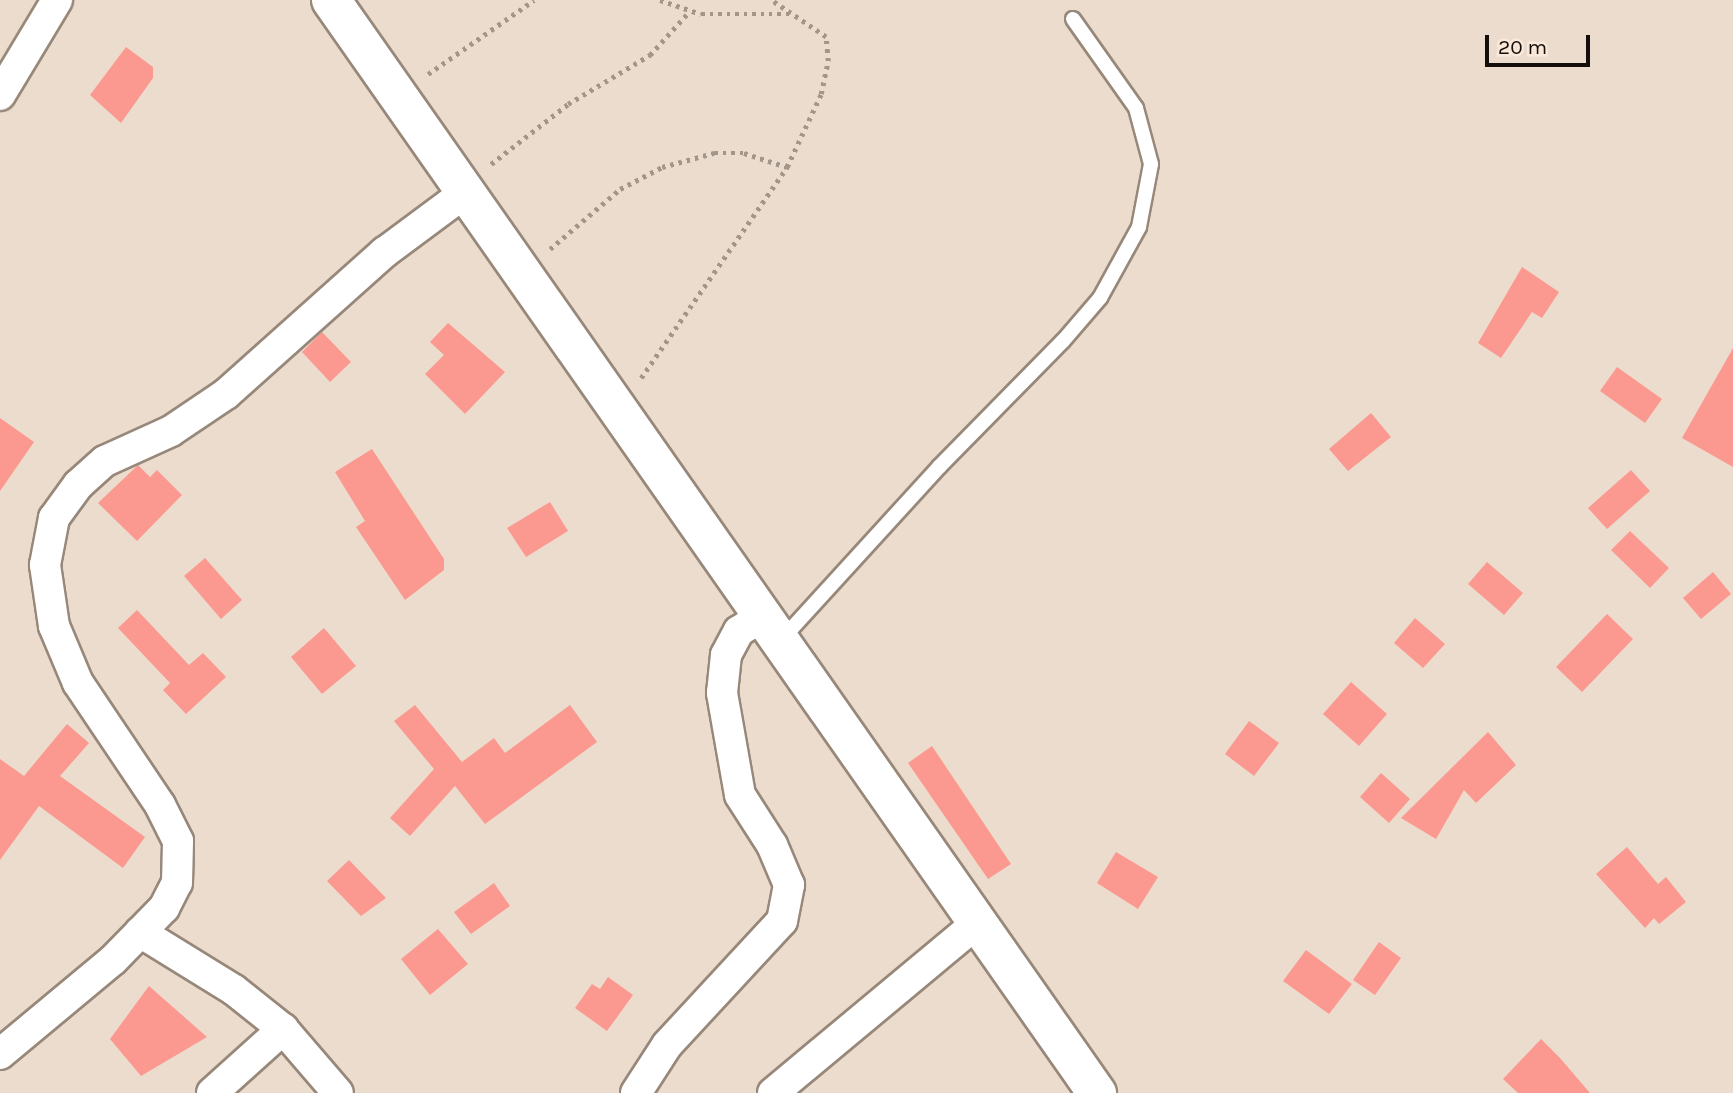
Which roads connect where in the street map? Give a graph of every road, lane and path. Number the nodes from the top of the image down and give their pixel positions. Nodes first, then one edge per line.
1 (57, 0) edge
2 (331, 0) edge
3 (534, 0) edge
4 (660, 0) edge
5 (771, 0) edge
6 (688, 13) junction
7 (793, 14) junction
8 (1073, 19) dead end
9 (0, 95) edge
10 (399, 95) junction
11 (787, 167) junction
12 (467, 191) junction
13 (524, 274) junction
14 (617, 409) junction
15 (771, 629) junction
16 (976, 923) junction
17 (141, 932) junction
18 (283, 1029) junction
19 (0, 1054) edge
20 (212, 1093) edge
21 (338, 1093) edge
22 (636, 1093) edge
23 (772, 1093) edge
24 (1097, 1093) edge

1 - 9 street
2 - 10 main road
3 - 10 path
4 - 6 path
5 - 7 path
6 - 7 path
6 - 12 path
7 - 11 path
8 - 15 lane
10 - 12 main road
11 - 13 path
11 - 14 path
12 - 13 main road
12 - 17 street
13 - 14 main road
14 - 15 main road
15 - 16 main road
15 - 22 street
16 - 23 street
16 - 24 main road
17 - 18 street
17 - 19 street
18 - 20 street
18 - 21 street

